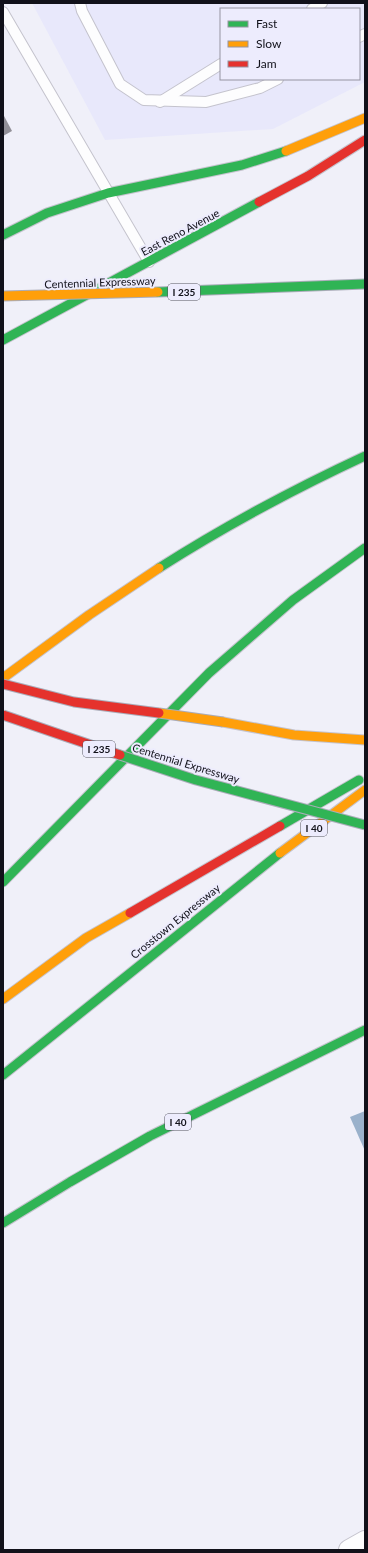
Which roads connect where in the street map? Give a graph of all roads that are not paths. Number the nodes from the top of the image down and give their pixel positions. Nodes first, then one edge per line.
1 (80, 3) edge
2 (3, 12) edge
3 (220, 65) edge
4 (276, 80) edge
5 (160, 102) junction
6 (365, 118) edge
7 (365, 140) edge
8 (108, 192) junction
9 (3, 235) edge
10 (149, 262) junction
11 (365, 284) edge
12 (3, 296) edge
13 (3, 340) edge
14 (365, 456) edge
15 (365, 548) edge
16 (3, 678) edge
17 (3, 684) edge
18 (3, 715) edge
19 (365, 740) edge
20 (365, 776) edge
21 (365, 790) edge
22 (365, 825) edge
23 (3, 882) edge
24 (3, 999) edge
25 (365, 1030) edge
26 (3, 1075) edge
27 (3, 1223) edge
28 (365, 1541) edge
29 (349, 1550) edge

1 - 5 lane
2 - 8 lane
3 - 5 lane
4 - 5 lane
6 - 8 main road
7 - 10 main road, East Reno Avenue
8 - 9 main road
8 - 10 lane
10 - 13 main road, East Reno Avenue
11 - 12 main road, Centennial Expressway / I 235, bridge
14 - 16 main road
15 - 23 main road
17 - 19 main road, bridge
18 - 22 main road, Centennial Expressway / I 235, bridge
20 - 24 main road
21 - 26 main road, Crosstown Expressway / I 40
25 - 27 main road, I 40
28 - 29 street

